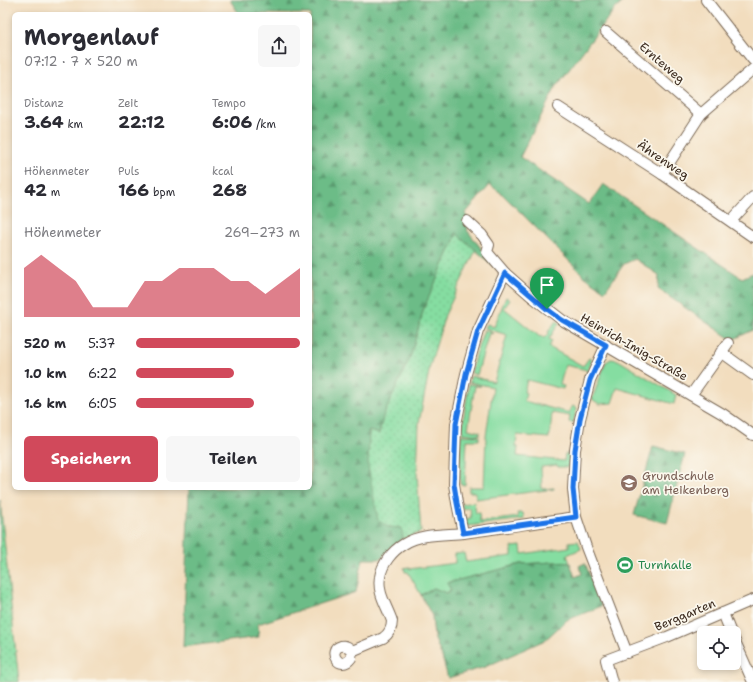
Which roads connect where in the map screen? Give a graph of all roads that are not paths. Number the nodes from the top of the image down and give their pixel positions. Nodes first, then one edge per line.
1 (706, 0) edge
2 (606, 32) dead end
3 (753, 60) edge
4 (753, 69) edge
5 (558, 106) dead end
6 (701, 114) junction
7 (662, 174) junction
8 (753, 197) edge
9 (467, 221) dead end
10 (731, 221) junction
11 (753, 237) edge
12 (505, 273) junction
13 (728, 344) dead end
14 (606, 345) junction
15 (721, 352) junction
16 (753, 375) edge
17 (691, 395) junction
18 (753, 435) edge
19 (576, 517) junction
20 (463, 533) junction
21 (753, 600) edge
22 (723, 613) junction
23 (728, 626) edge
24 (352, 651) dead end
25 (628, 653) junction
26 (741, 656) edge
27 (612, 682) edge
28 (752, 682) edge

1 - 3 street
2 - 6 street, Ernteweg
4 - 6 street
5 - 7 street, Ährenweg
6 - 7 street
7 - 10 street, Ährenweg
8 - 10 street
9 - 12 street, Heinrich-Imig-Straße
10 - 11 street, Ährenweg
12 - 14 street, Heinrich-Imig-Straße
12 - 20 street
13 - 15 street, Heinrich-Imig-Straße
14 - 17 street, Heinrich-Imig-Straße
14 - 19 street
15 - 16 street
15 - 17 street, Heinrich-Imig-Straße
17 - 18 street, Heinrich-Imig-Straße
19 - 20 street
19 - 25 street
20 - 24 street
21 - 22 street, Berggarten
22 - 23 street
22 - 25 street, Berggarten
25 - 27 street, Berggarten
26 - 28 street

